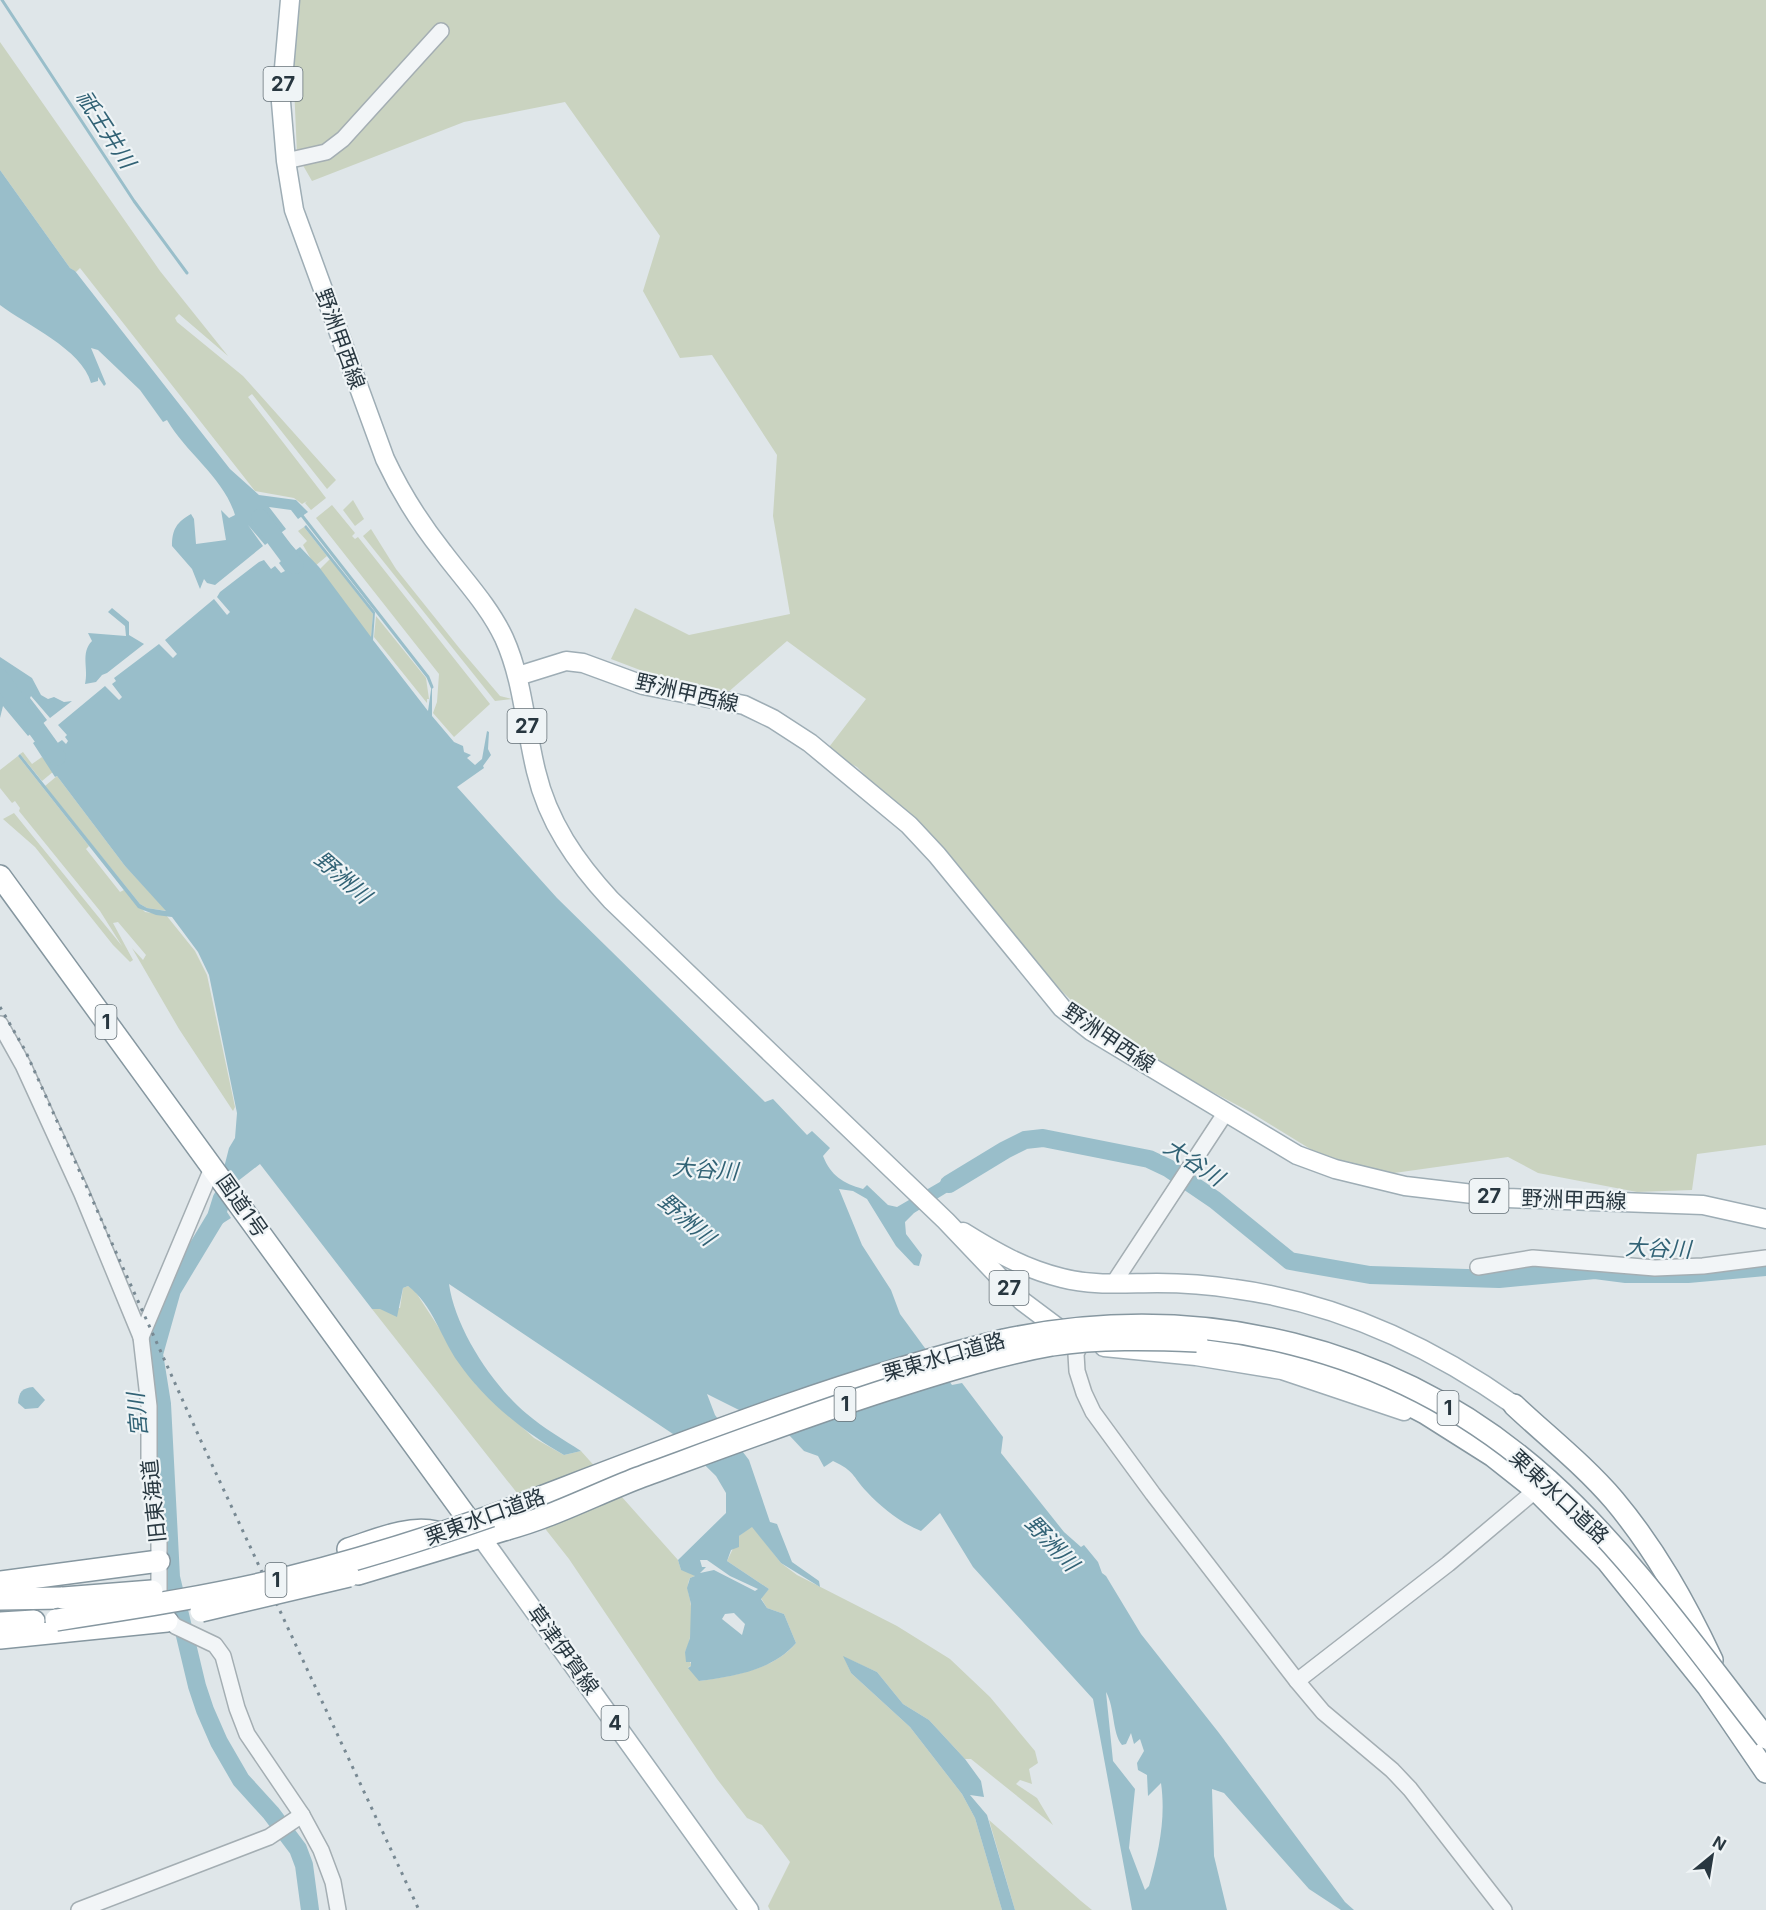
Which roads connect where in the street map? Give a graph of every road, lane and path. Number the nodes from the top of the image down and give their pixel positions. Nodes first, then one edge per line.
1 (290, 0) edge
2 (441, 31) dead end
3 (286, 161) junction
4 (518, 676) junction
5 (0, 876) edge
6 (0, 1024) edge
7 (1226, 1112) junction
8 (216, 1170) junction
9 (941, 1216) junction
10 (1766, 1219) edge
11 (1766, 1257) edge
12 (1478, 1267) dead end
13 (1113, 1284) junction
14 (141, 1337) junction
15 (1080, 1345) junction
16 (1514, 1405) joint
17 (1467, 1438) junction
18 (1536, 1491) junction
19 (481, 1537) junction
20 (159, 1552) junction
21 (0, 1582) edge
22 (0, 1599) edge
23 (56, 1620) junction
24 (0, 1623) edge
25 (172, 1624) junction
26 (0, 1638) edge
27 (1297, 1681) junction
28 (1766, 1738) edge
29 (1766, 1766) edge
30 (1766, 1772) edge
31 (299, 1818) junction
32 (80, 1910) edge
33 (338, 1910) edge
34 (749, 1910) edge
35 (1504, 1910) edge

1 - 3 main road, 野洲甲西線 / 27
2 - 3 street
3 - 4 main road, 野洲甲西線 / 27
4 - 7 main road, 野洲甲西線 / 27
4 - 9 main road, 野洲甲西線 / 27
5 - 8 highway, 国道1号 / 1
6 - 14 street, 旧東海道
7 - 10 main road, 野洲甲西線 / 27
7 - 13 street
8 - 14 street
8 - 19 highway, 国道1号 / 1
9 - 13 main road, 野洲甲西線 / 27
9 - 15 main road, 野洲甲西線 / 27
11 - 12 street
13 - 16 main road, 27
14 - 20 street, 旧東海道
15 - 17 main road
15 - 27 street
16 - 29 highway
17 - 18 highway, 栗東水口道路 / 1
17 - 19 highway, 栗東水口道路 / 1, bridge
18 - 27 street
18 - 30 highway, 栗東水口道路 / 1
19 - 22 highway, 1, bridge
19 - 23 highway, 1, bridge
19 - 34 main road, 草津伊賀線 / 4
20 - 21 highway
20 - 25 street, 旧東海道
23 - 24 highway, 栗東水口道路 / 1
23 - 28 highway, 栗東水口道路 / 1, bridge
25 - 26 highway
25 - 31 street
27 - 35 street
31 - 32 street
31 - 33 street

